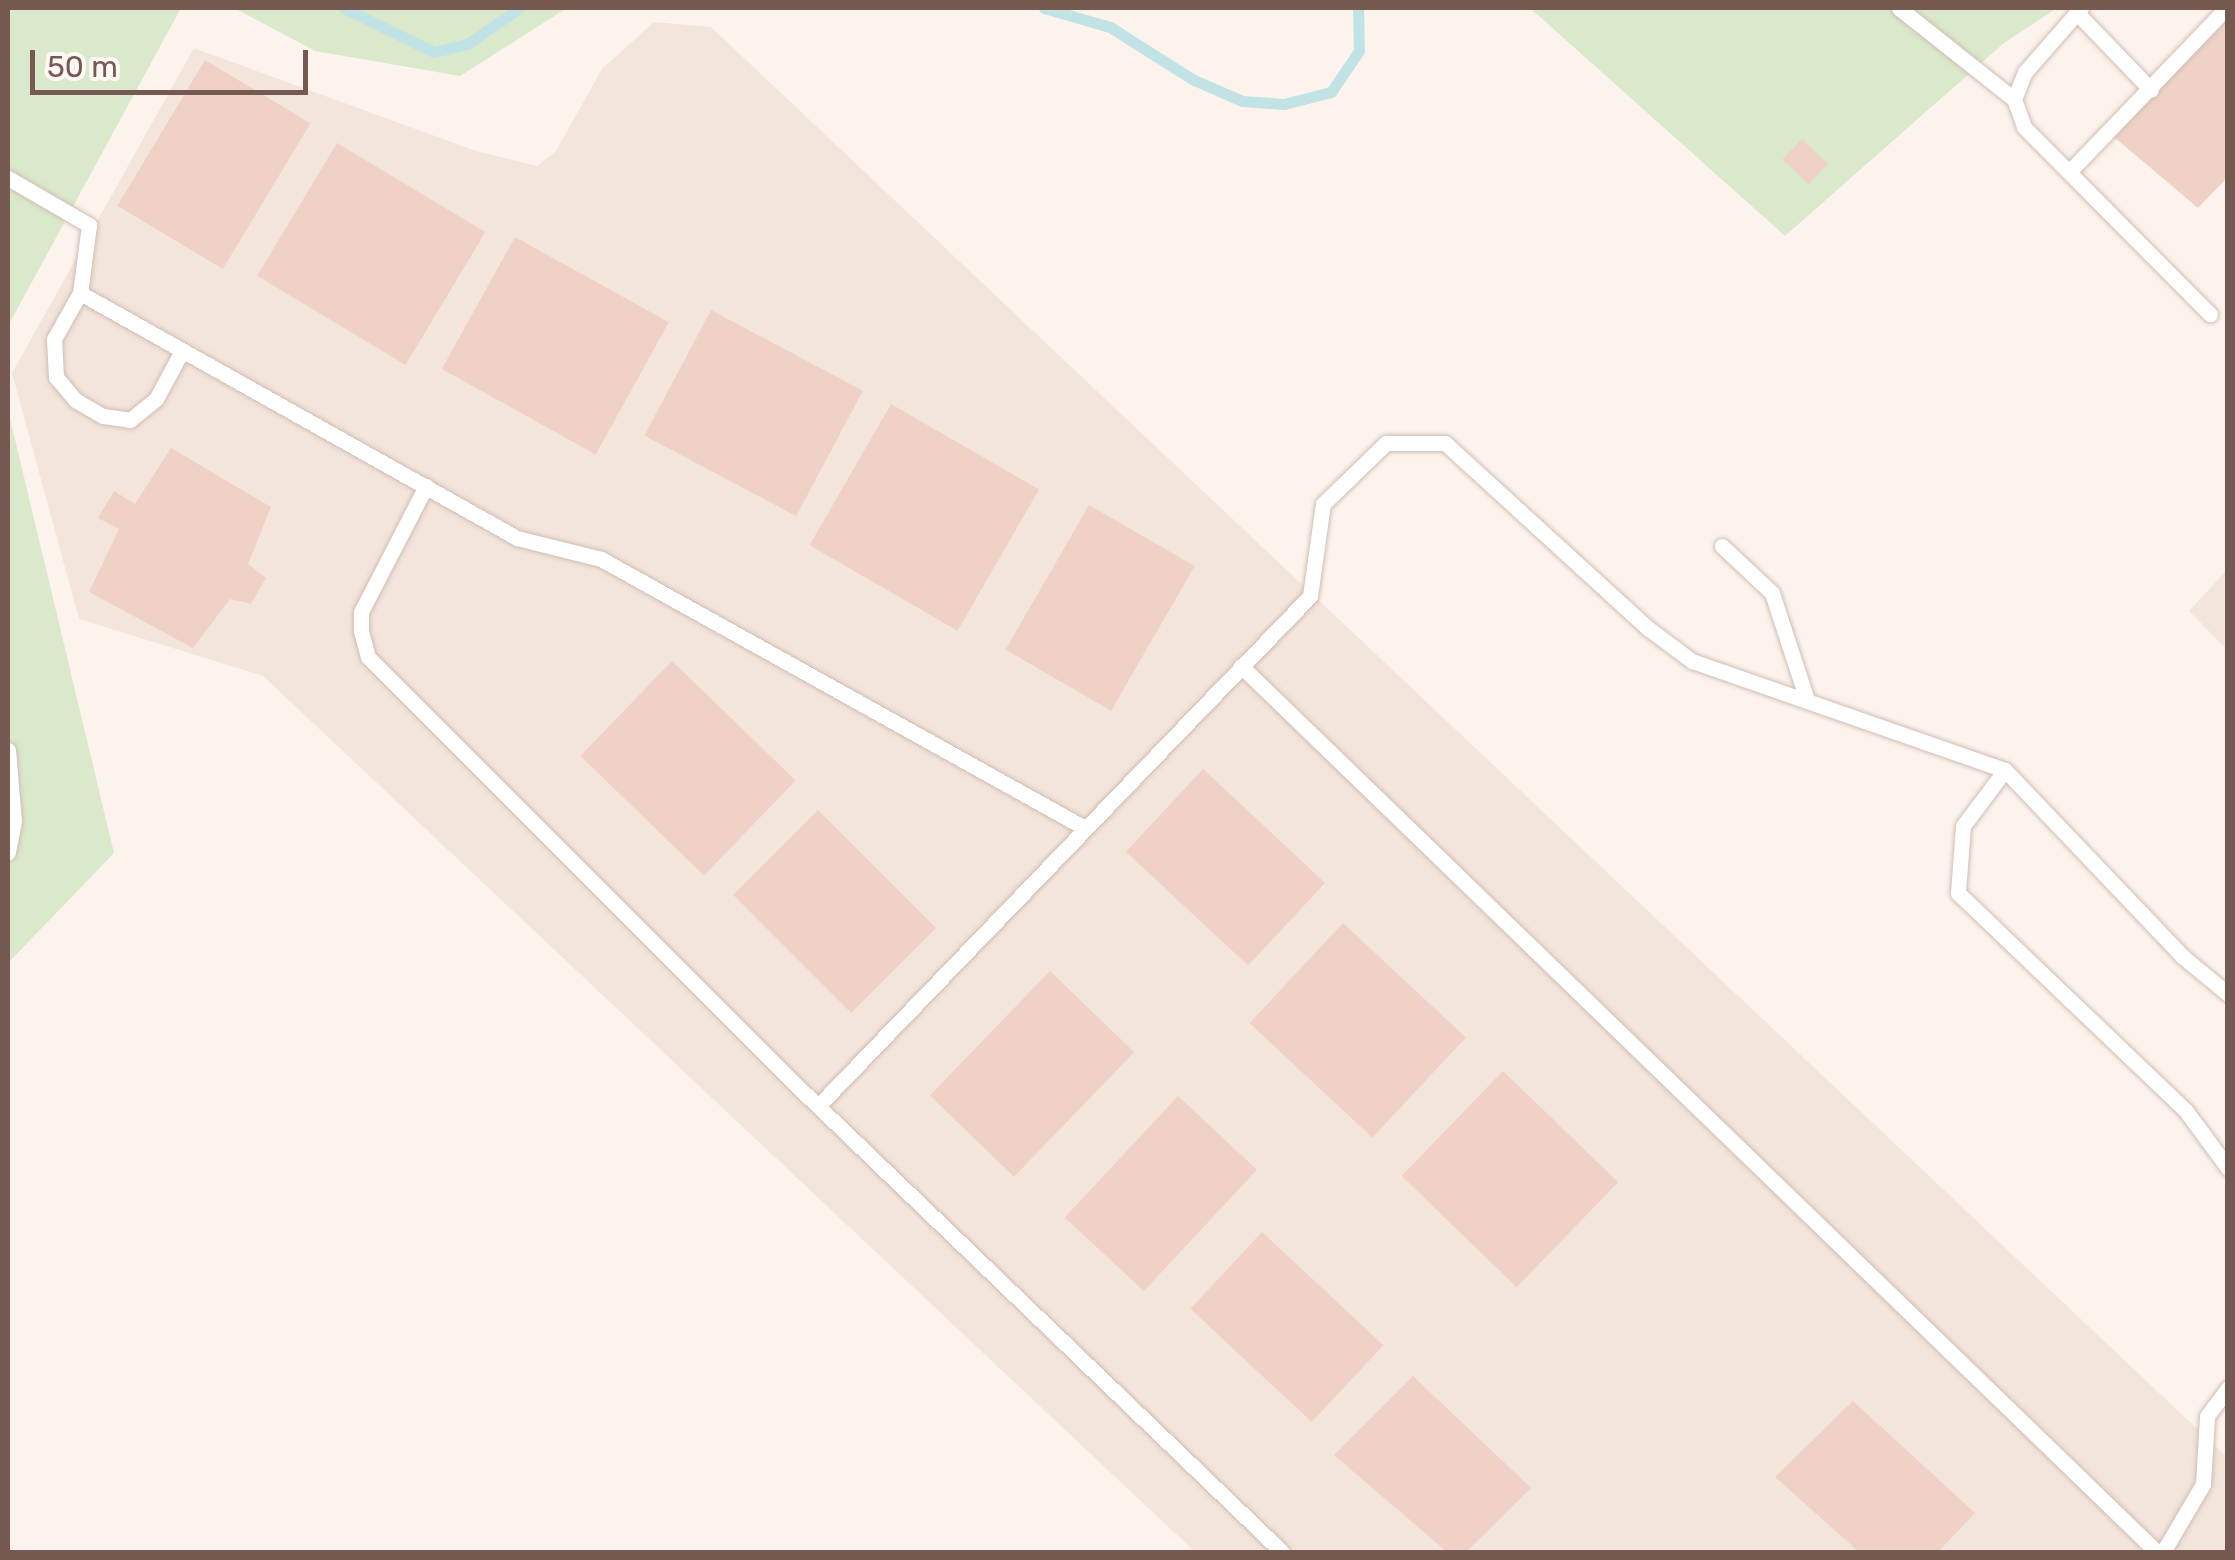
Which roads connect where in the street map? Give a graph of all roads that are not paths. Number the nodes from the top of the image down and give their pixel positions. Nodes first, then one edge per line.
1 (1899, 8) edge
2 (2224, 8) edge
3 (2078, 10) edge
4 (2150, 90) junction
5 (2014, 99) junction
6 (2069, 172) junction
7 (8, 178) edge
8 (80, 293) junction
9 (2210, 314) dead end
10 (182, 352) junction
11 (426, 486) junction
12 (1722, 546) dead end
13 (1242, 666) junction
14 (1808, 700) junction
15 (8, 750) edge
16 (2005, 770) junction
17 (1084, 827) junction
18 (8, 852) edge
19 (2228, 994) edge
20 (818, 1106) junction
21 (2228, 1168) edge
22 (2228, 1388) edge
23 (1282, 1552) edge
24 (2160, 1552) edge

1 - 5 lane
2 - 4 lane
3 - 4 lane
3 - 5 lane
4 - 6 lane
5 - 6 lane
6 - 9 lane
7 - 8 lane
8 - 10 lane
8 - 10 lane
10 - 11 lane
11 - 17 lane
11 - 20 lane
12 - 14 lane
13 - 14 lane
13 - 17 lane
13 - 24 lane
14 - 16 lane
15 - 18 lane
16 - 19 lane
16 - 21 lane
17 - 20 lane
20 - 23 lane
22 - 24 lane

